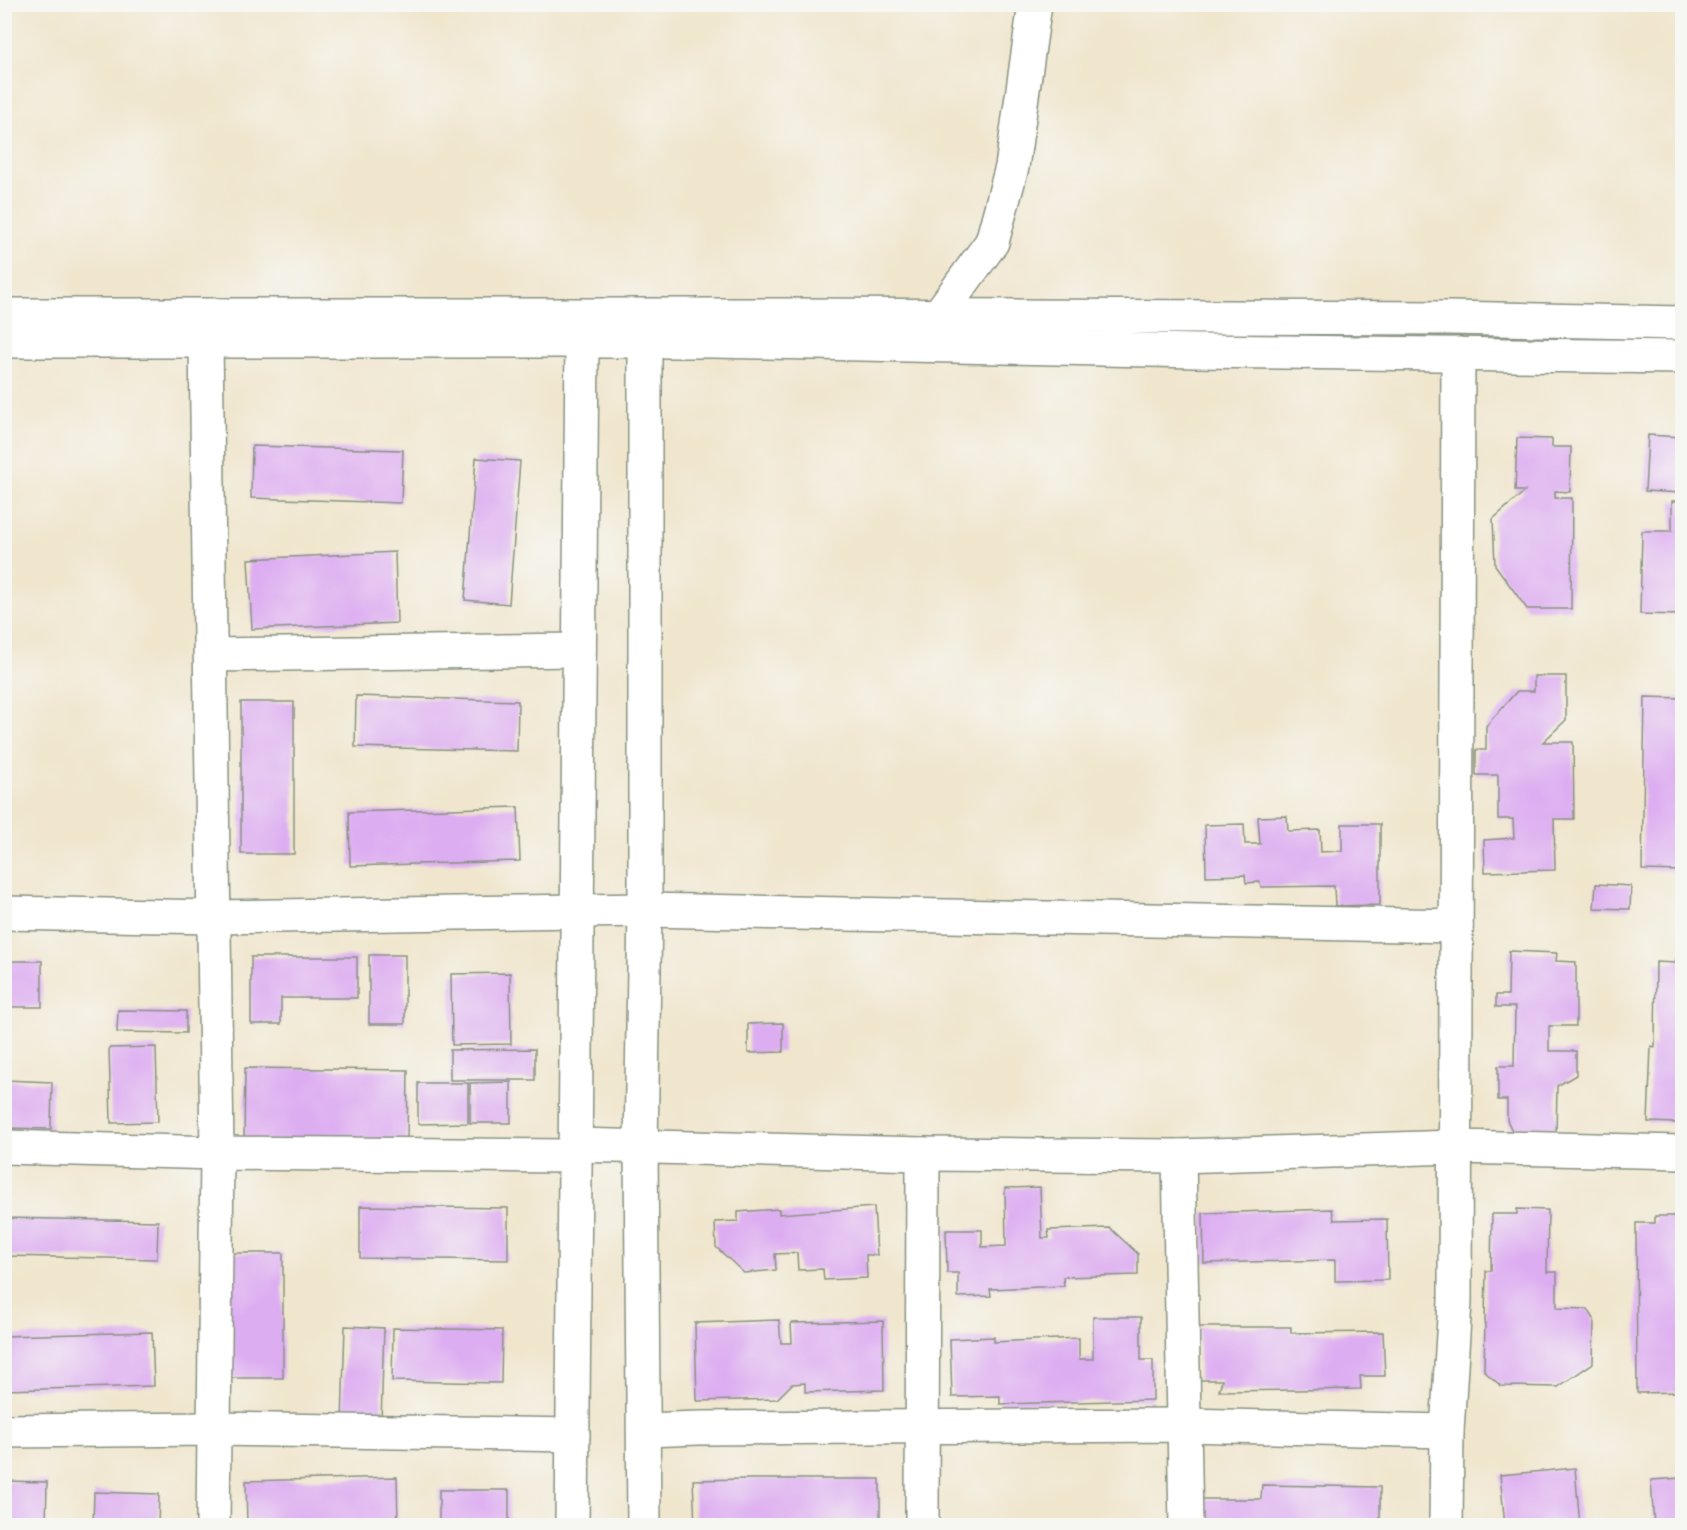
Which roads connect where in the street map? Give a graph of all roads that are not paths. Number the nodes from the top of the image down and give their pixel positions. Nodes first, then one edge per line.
1 (1035, 4) edge
2 (4, 315) edge
3 (938, 316) junction
4 (1683, 323) edge
5 (4, 341) edge
6 (206, 341) junction
7 (582, 341) junction
8 (645, 341) junction
9 (1458, 354) junction
10 (1683, 357) edge
11 (579, 650) junction
12 (211, 655) junction
13 (645, 910) junction
14 (578, 911) junction
15 (4, 913) edge
16 (214, 917) junction
17 (1456, 926) junction
18 (641, 1146) junction
19 (4, 1147) edge
20 (1455, 1147) junction
21 (574, 1150) junction
22 (1683, 1152) edge
23 (217, 1153) junction
24 (923, 1154) junction
25 (1179, 1156) junction
26 (1184, 1425) junction
27 (922, 1427) junction
28 (214, 1429) junction
29 (645, 1430) junction
30 (4, 1431) edge
31 (1447, 1431) junction
32 (573, 1435) junction
33 (213, 1526) edge
34 (572, 1526) edge
35 (644, 1526) edge
36 (922, 1526) edge
37 (1186, 1526) edge
38 (1446, 1526) edge

1 - 3 street
2 - 3 street
3 - 4 street
5 - 6 street
6 - 7 street
6 - 12 street
7 - 8 street
7 - 11 street
8 - 9 street
8 - 13 street
9 - 10 street
9 - 17 street
11 - 12 street
11 - 14 street
12 - 16 street
13 - 14 street
13 - 17 street
13 - 18 street
14 - 16 street
14 - 21 street
15 - 16 street
16 - 23 street
17 - 20 street
18 - 21 street
18 - 24 street
18 - 29 street
19 - 23 street
20 - 22 street
20 - 25 street
20 - 31 street
21 - 23 street
21 - 32 street
23 - 28 street
24 - 25 street
24 - 27 street
25 - 26 street
26 - 27 street
26 - 31 street
26 - 37 street
27 - 29 street
27 - 36 street
28 - 30 street
28 - 32 street
28 - 33 street
29 - 35 street
31 - 38 street
32 - 34 street

